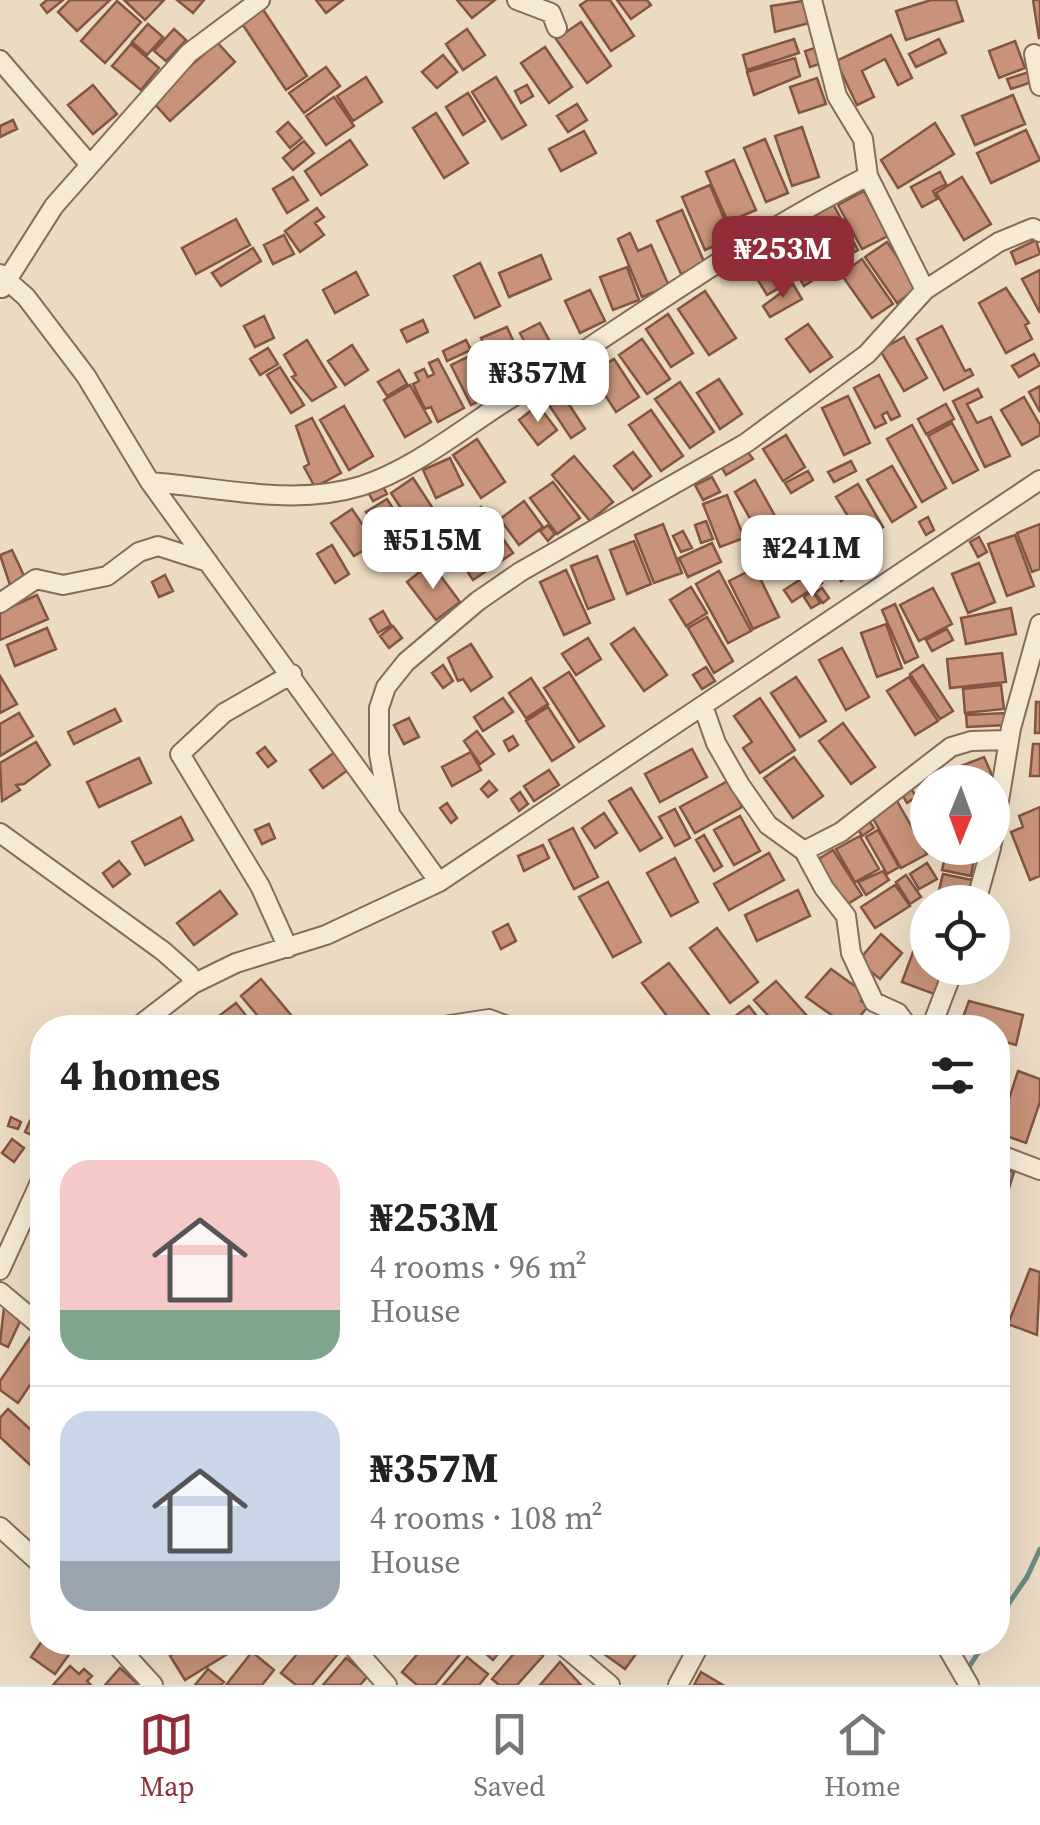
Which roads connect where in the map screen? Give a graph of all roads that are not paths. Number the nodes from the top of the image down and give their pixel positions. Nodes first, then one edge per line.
1 (517, 0) edge
2 (812, 0) edge
3 (256, 2) edge
4 (557, 28) dead end
5 (1034, 54) dead end
6 (0, 60) edge
7 (1040, 86) edge
8 (90, 165) junction
9 (868, 176) junction
10 (1040, 232) edge
11 (3, 282) edge
12 (925, 290) junction
13 (1040, 480) edge
14 (150, 482) junction
15 (209, 562) junction
16 (0, 604) edge
17 (1040, 624) edge
18 (292, 674) junction
19 (703, 706) junction
20 (686, 718) junction
21 (1009, 740) junction
22 (716, 743) junction
23 (1005, 765) edge
24 (390, 814) junction
25 (0, 833) edge
26 (804, 851) junction
27 (439, 882) junction
28 (288, 948) junction
29 (192, 984) junction
30 (947, 985) edge
31 (153, 1015) edge
32 (899, 1015) edge
33 (936, 1015) edge
34 (1010, 1159) edge
35 (1040, 1170) edge
36 (30, 1204) edge
37 (0, 1270) edge
38 (0, 1292) edge
39 (30, 1317) edge
40 (0, 1527) edge
41 (30, 1554) edge
42 (126, 1655) edge
43 (360, 1655) edge
44 (574, 1655) edge
45 (694, 1655) edge
46 (952, 1655) edge
47 (153, 1685) edge
48 (387, 1685) edge
49 (610, 1685) edge
50 (678, 1685) edge
51 (969, 1685) edge

1 - 4 street
2 - 9 street
3 - 8 street
5 - 7 street
6 - 8 street
8 - 11 street
9 - 12 street
9 - 14 street
10 - 12 street
11 - 14 street
12 - 24 street
13 - 19 street
14 - 15 street
15 - 16 street
15 - 18 street
17 - 21 street
18 - 24 street
18 - 28 street
19 - 20 street
19 - 22 street
20 - 22 street
20 - 27 street
21 - 23 street
21 - 26 street
22 - 26 street
24 - 27 street
25 - 29 street
26 - 32 street
27 - 28 street
28 - 29 street
29 - 31 street
30 - 33 street
34 - 35 street
36 - 37 street
38 - 39 street
40 - 41 street
42 - 47 street
43 - 48 street
44 - 49 street
45 - 50 street
46 - 51 street

